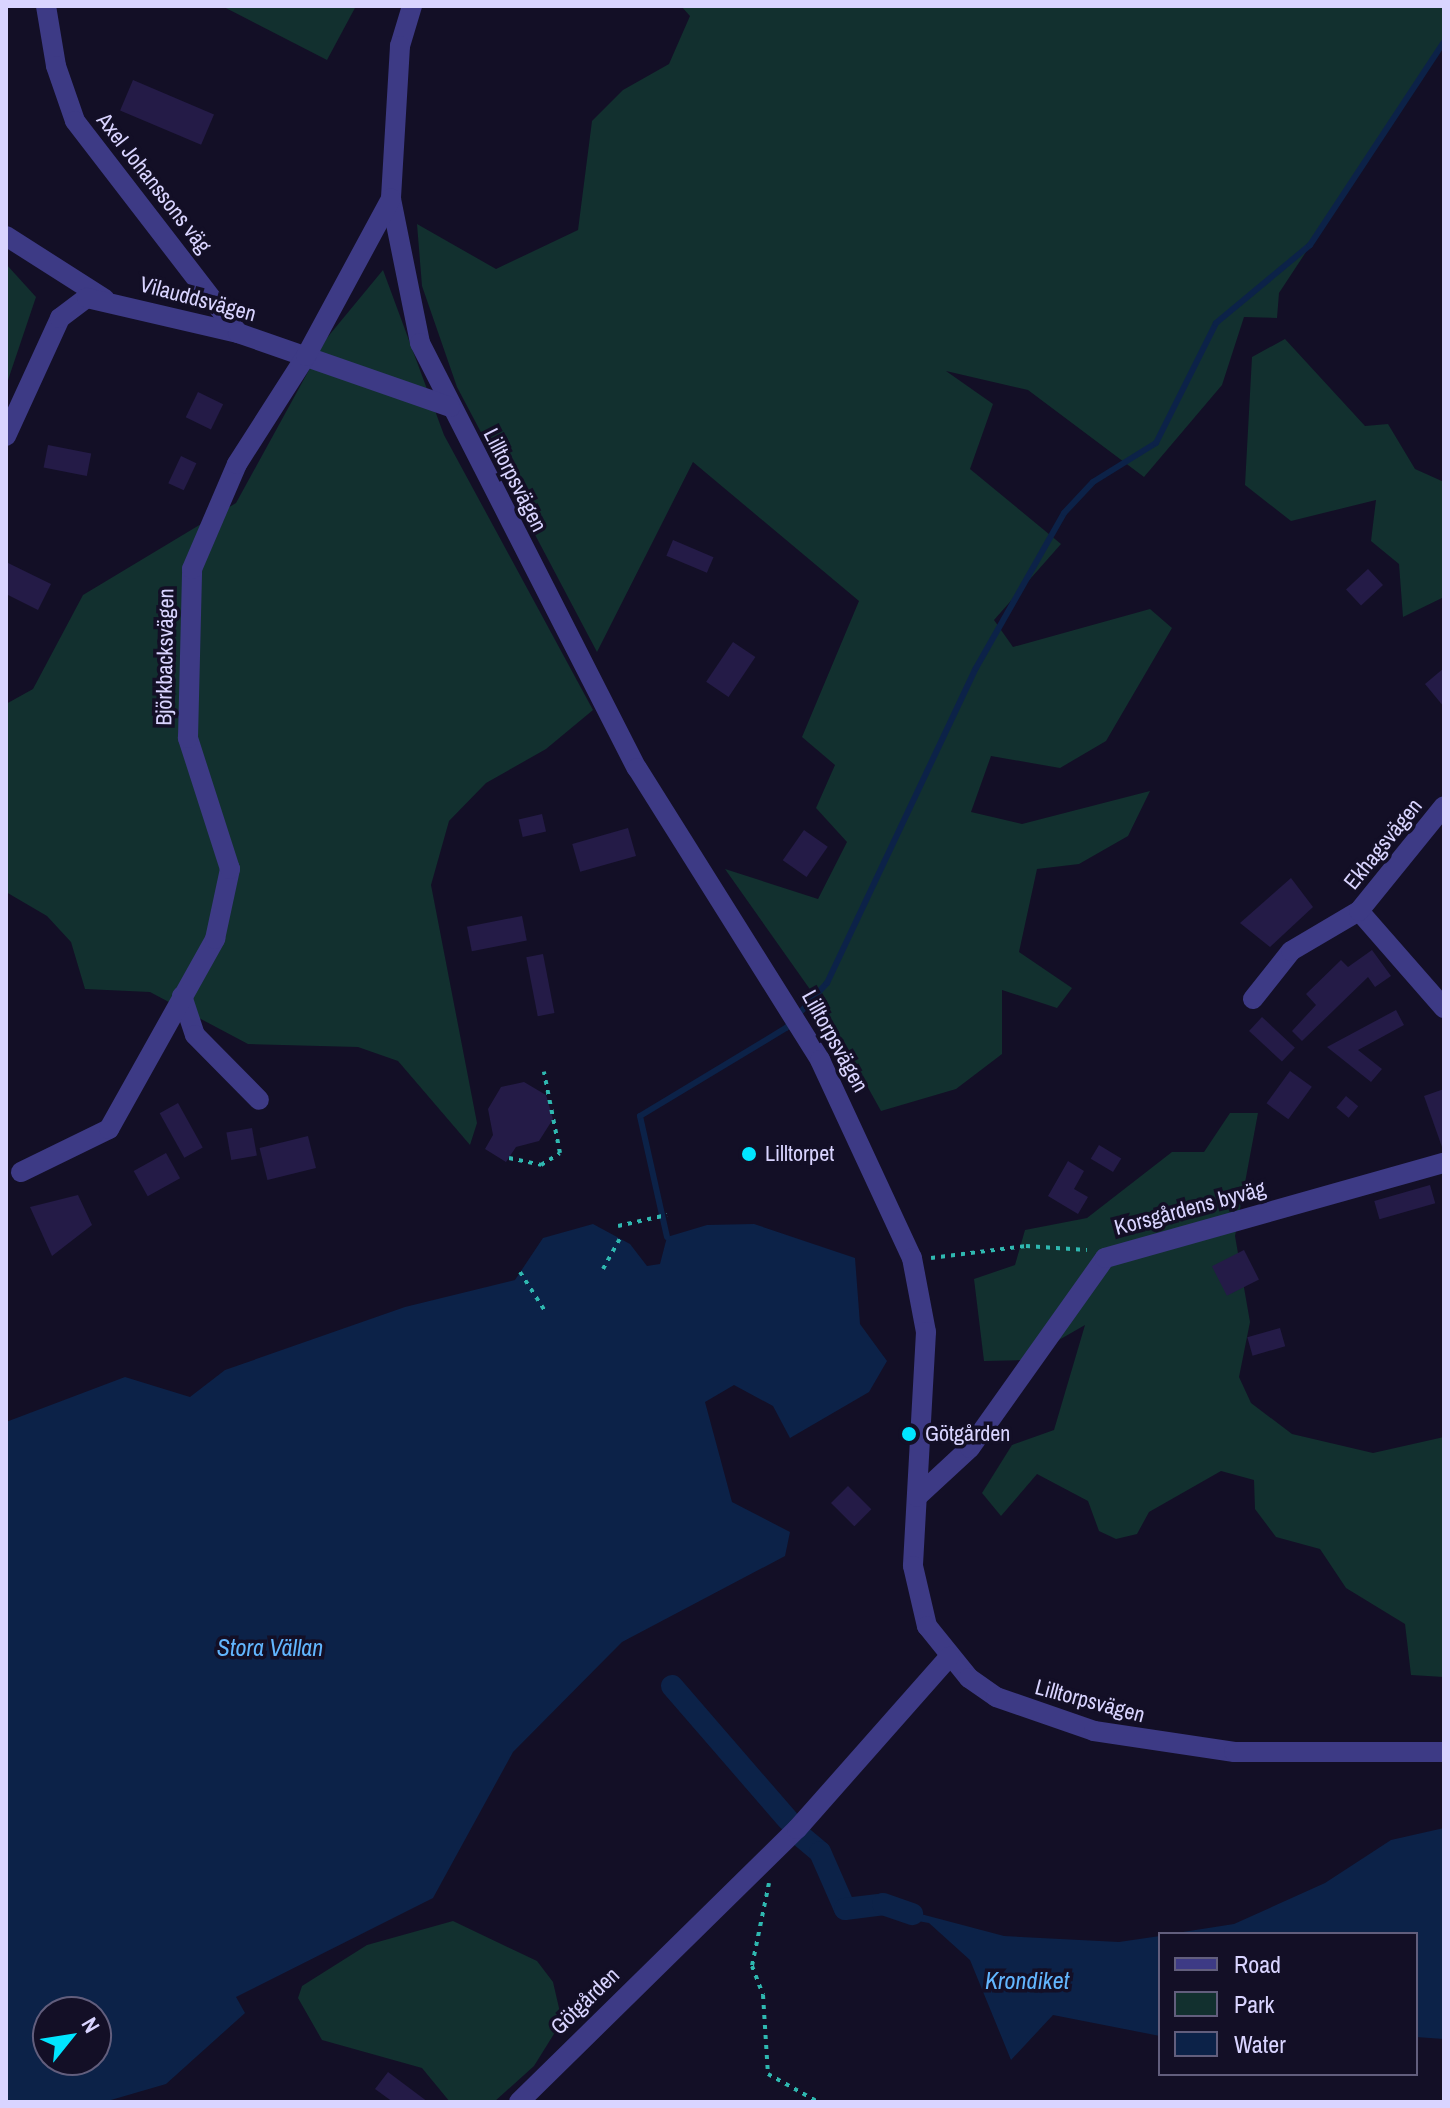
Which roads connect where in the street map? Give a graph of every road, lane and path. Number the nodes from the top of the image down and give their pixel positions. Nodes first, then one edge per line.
1 (46, 6) edge
2 (412, 6) edge
3 (391, 199) junction
4 (6, 236) edge
5 (105, 299) junction
6 (238, 333) junction
7 (306, 356) junction
8 (451, 407) junction
9 (6, 436) edge
10 (1444, 806) edge
11 (1359, 911) junction
12 (182, 996) junction
13 (1253, 999) dead end
14 (1444, 1008) edge
15 (544, 1072) dead end
16 (259, 1100) dead end
17 (509, 1158) dead end
18 (1444, 1163) edge
19 (21, 1172) dead end
20 (667, 1215) dead end
21 (618, 1226) dead end
22 (620, 1238) dead end
23 (912, 1258) junction
24 (1105, 1258) junction
25 (603, 1269) dead end
26 (520, 1272) dead end
27 (545, 1311) dead end
28 (917, 1497) junction
29 (949, 1657) junction
30 (1444, 1752) edge
31 (772, 1853) junction
32 (519, 2102) edge
33 (818, 2102) edge

1 - 6 street, Axel Johanssons väg
2 - 3 street, Lilltorpsvägen
3 - 7 street, Björkbacksvägen
3 - 8 street, Lilltorpsvägen
4 - 5 street
5 - 6 street, Vilauddsvägen
5 - 9 street, Vilauddsvägen
6 - 7 street, Vilauddsvägen
7 - 8 street, Vilauddsvägen
7 - 12 street, Björkbacksvägen
8 - 23 street, Lilltorpsvägen
10 - 11 street, Ekhagsvägen
11 - 13 street, Ekhagsvägen
11 - 14 street, Ekhagsvägen
12 - 16 street
12 - 19 street, Björkbacksvägen
15 - 17 path
18 - 24 street, Korsgårdens byväg
20 - 21 path
22 - 25 path
23 - 24 path
23 - 28 street, Lilltorpsvägen
24 - 28 street, Korsgårdens byväg
26 - 27 path
28 - 29 street, Lilltorpsvägen
29 - 30 street, Lilltorpsvägen
29 - 31 street, Götgården
31 - 32 street, Götgården
31 - 33 path

